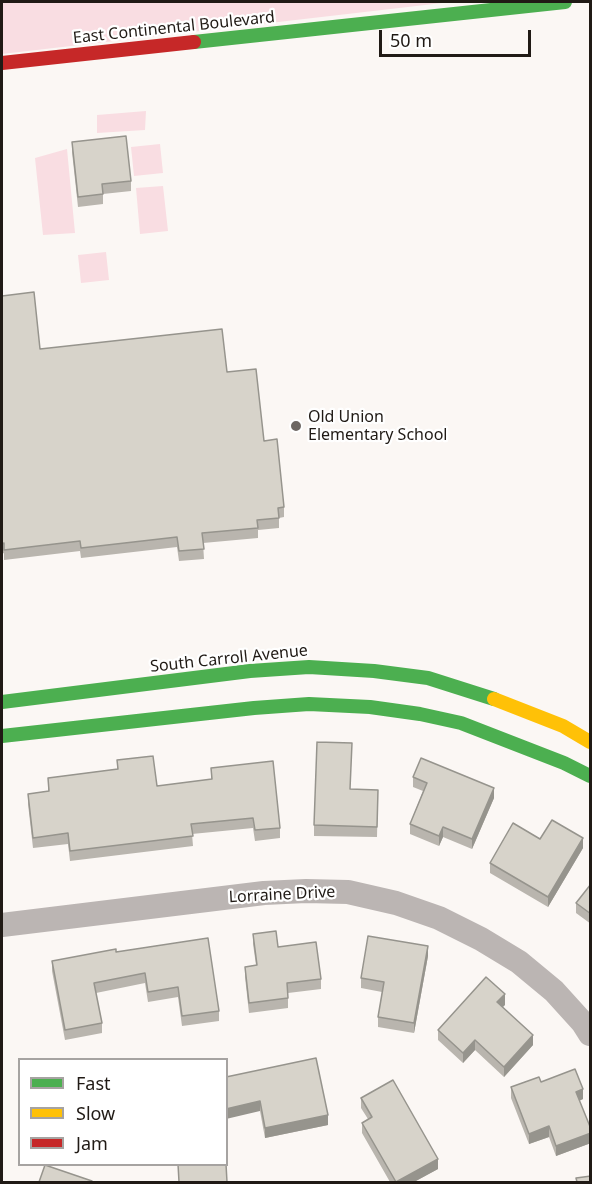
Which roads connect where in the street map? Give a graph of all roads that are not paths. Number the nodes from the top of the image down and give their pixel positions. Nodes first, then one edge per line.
1 (565, 2) edge
2 (489, 6) edge
3 (455, 8) edge
4 (2, 63) edge
5 (2, 702) edge
6 (2, 736) edge
7 (591, 742) edge
8 (591, 776) edge
9 (2, 925) edge
10 (591, 1034) edge

1 - 2 main road, East Continental Boulevard
2 - 3 main road, East Continental Boulevard
3 - 4 main road, East Continental Boulevard
5 - 7 main road, South Carroll Avenue
6 - 8 main road
9 - 10 street, Lorraine Drive

